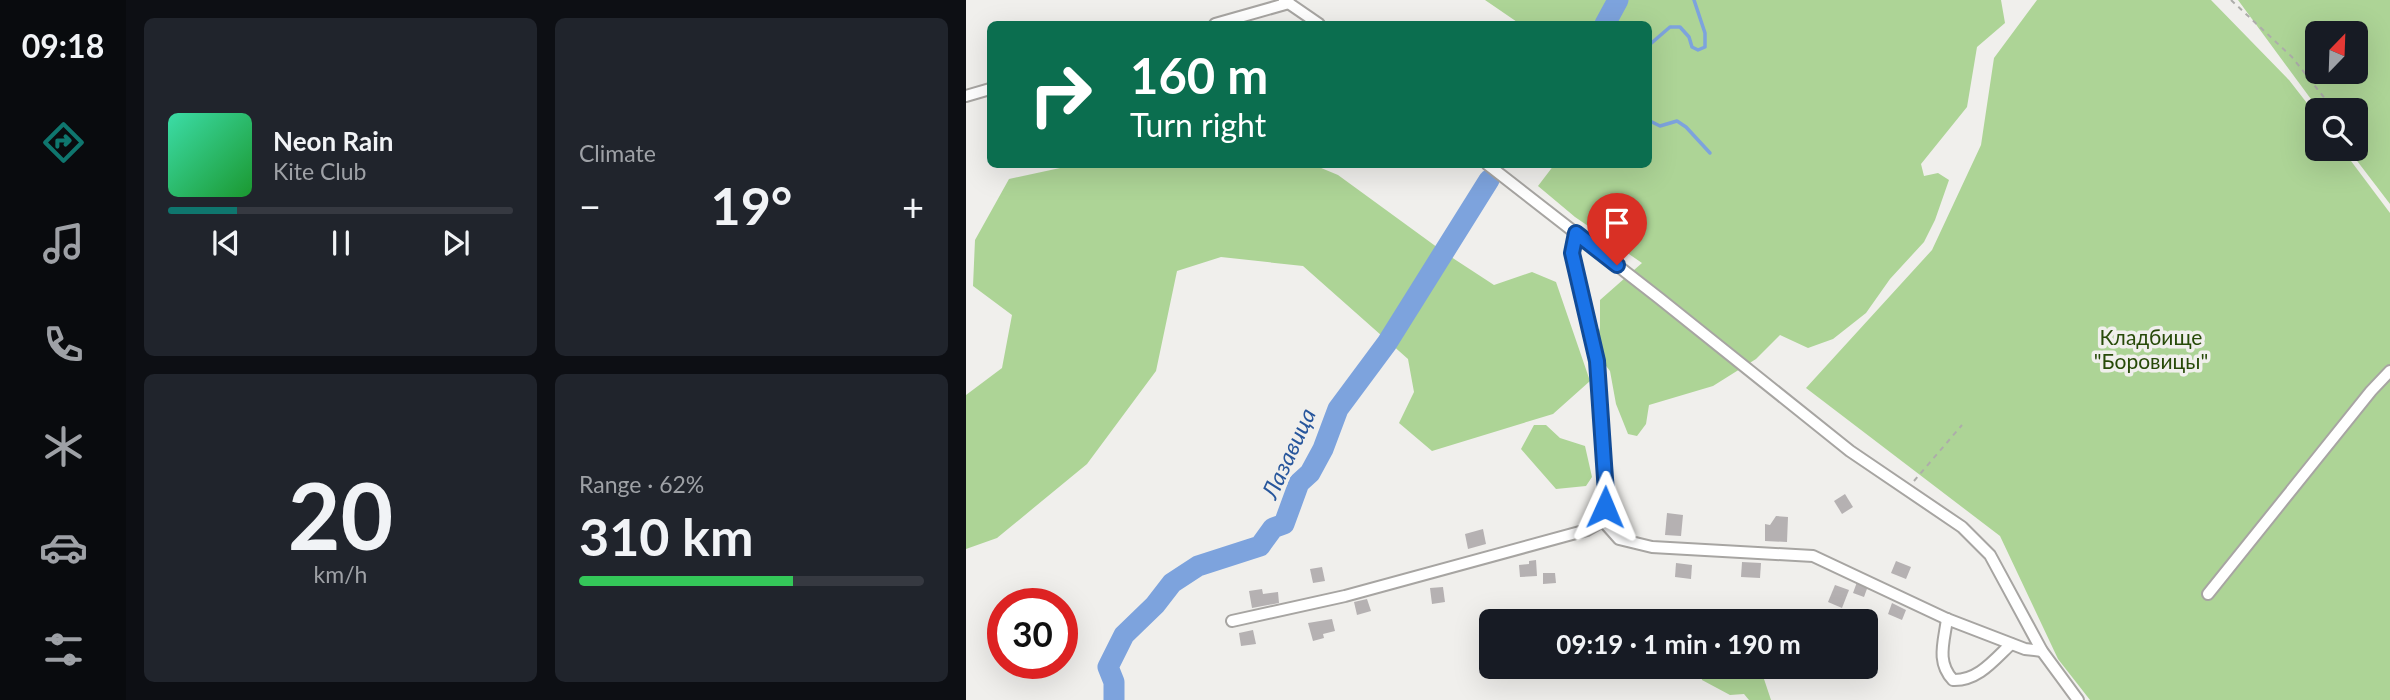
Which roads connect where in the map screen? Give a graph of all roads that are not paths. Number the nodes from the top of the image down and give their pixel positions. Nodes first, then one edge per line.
1 (1287, 2) edge
2 (1225, 21) edge
3 (1316, 21) edge
4 (987, 90) edge
5 (966, 96) edge
6 (1491, 168) edge
7 (1576, 233) junction
8 (2390, 371) edge
9 (1603, 521) junction
10 (2208, 594) dead end
11 (1947, 619) junction
12 (1233, 621) dead end
13 (2011, 644) junction
14 (2042, 651) junction
15 (2078, 700) edge

1 - 2 street
1 - 3 street
4 - 5 street
6 - 7 street
7 - 9 street
7 - 14 street
8 - 10 street
9 - 11 street
9 - 12 street
11 - 13 street
11 - 13 street
13 - 14 street
14 - 15 street

